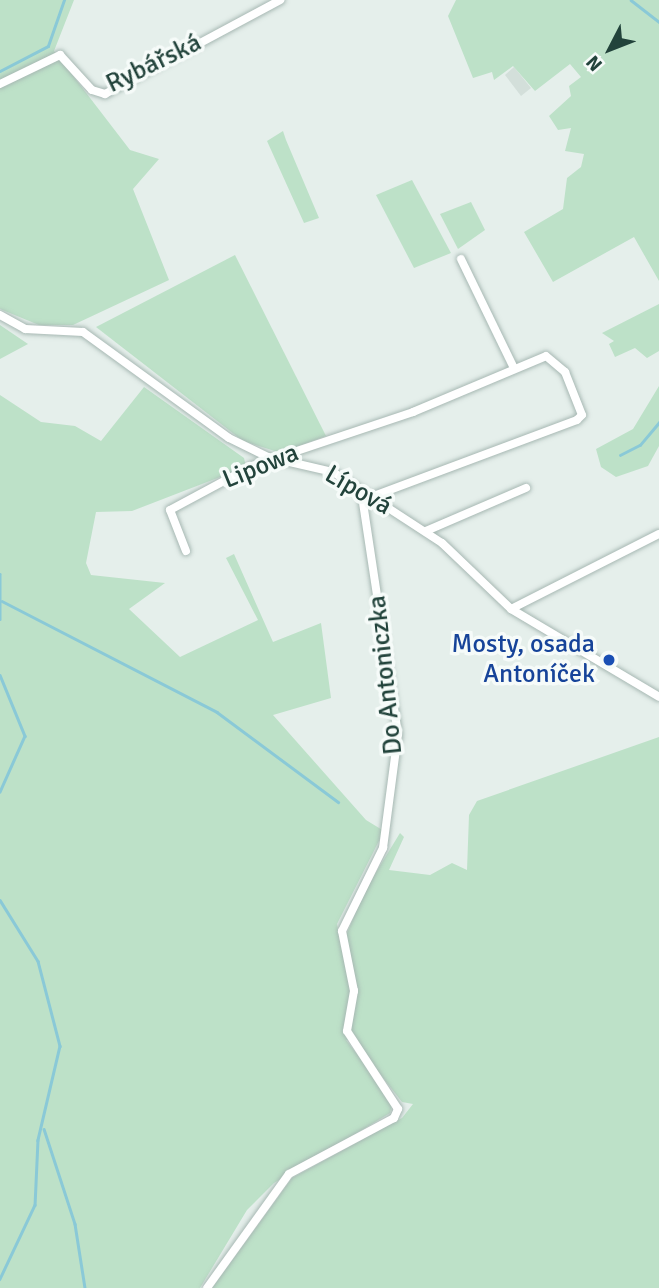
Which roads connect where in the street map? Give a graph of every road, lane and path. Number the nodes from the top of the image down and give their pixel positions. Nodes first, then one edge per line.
1 (280, 0) edge
2 (0, 84) edge
3 (461, 259) dead end
4 (0, 315) edge
5 (514, 368) junction
6 (280, 458) junction
7 (526, 488) dead end
8 (361, 490) junction
9 (371, 497) junction
10 (426, 531) junction
11 (659, 534) edge
12 (186, 551) dead end
13 (511, 609) junction
14 (659, 696) edge
15 (207, 1288) edge

1 - 2 street, Rybářská
3 - 5 street
4 - 6 street, Lípová
5 - 6 street, Lipowa
5 - 9 street, Lipowa
6 - 8 street, Lípová
6 - 12 street, Lipowa
7 - 10 street
8 - 9 street, Lípová
8 - 15 street, Do Antoniczka
9 - 10 street, Lípová
10 - 13 street, Lípová
11 - 13 street
13 - 14 street, Lípová

